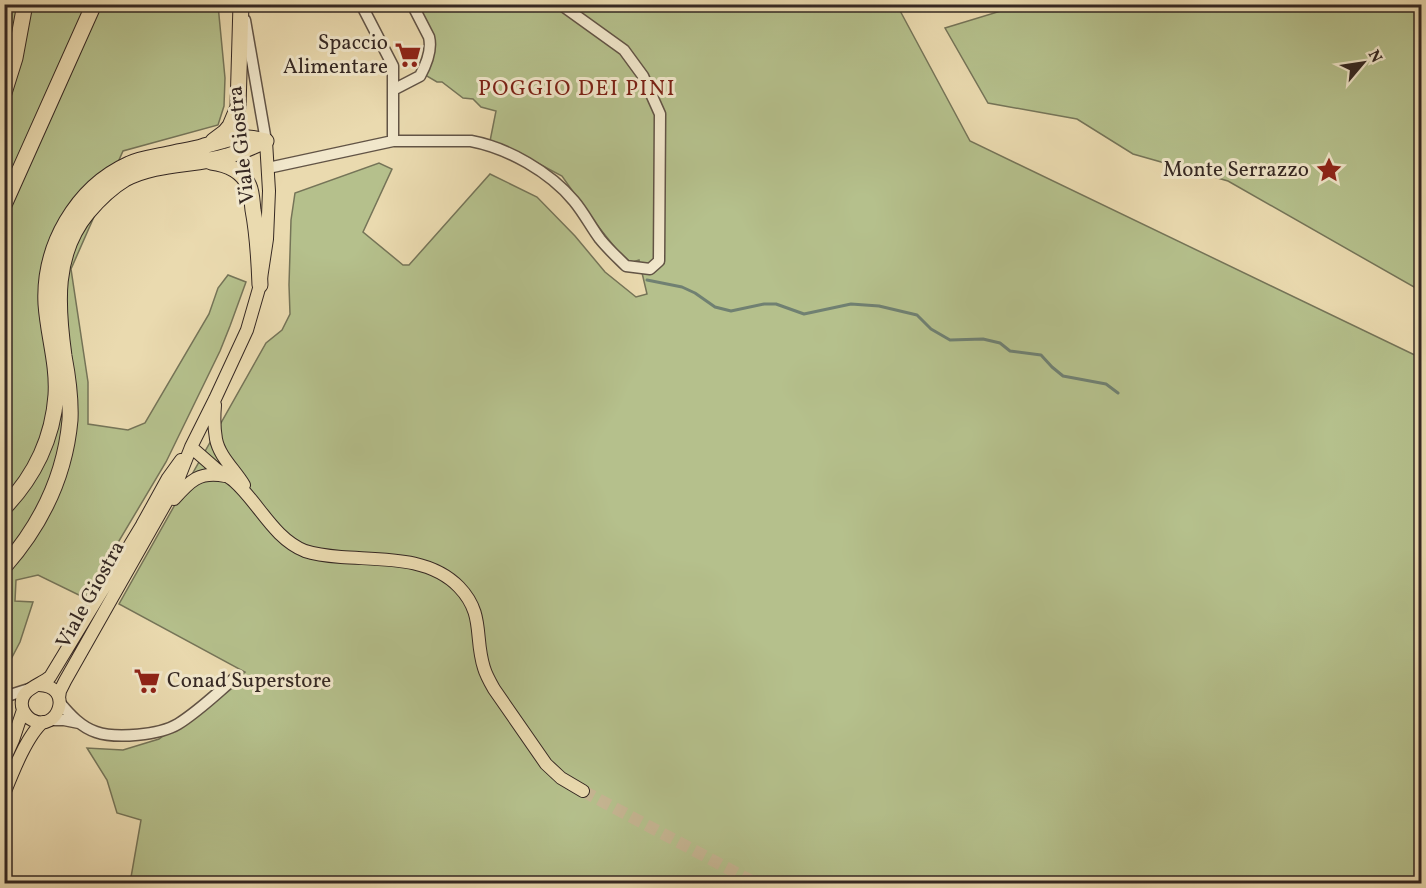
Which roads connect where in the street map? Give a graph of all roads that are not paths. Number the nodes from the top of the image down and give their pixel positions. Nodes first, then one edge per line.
1 (26, 4) edge
2 (94, 4) edge
3 (242, 4) edge
4 (361, 4) edge
5 (412, 4) edge
6 (560, 4) edge
7 (393, 90) junction
8 (4, 93) edge
9 (266, 141) junction
10 (393, 141) junction
11 (203, 154) junction
12 (268, 168) junction
13 (4, 205) edge
14 (260, 285) junction
15 (56, 339) junction
16 (215, 399) junction
17 (191, 447) junction
18 (225, 459) junction
19 (225, 476) junction
20 (255, 504) junction
21 (4, 508) edge
22 (149, 531) junction
23 (4, 567) edge
24 (236, 677) dead end
25 (34, 687) junction
26 (4, 698) edge
27 (60, 701) junction
28 (23, 709) junction
29 (47, 721) junction
30 (80, 723) junction
31 (6, 755) edge
32 (583, 791) tunnel mouth
33 (4, 794) edge

1 - 8 highway
2 - 13 highway
3 - 9 street, Viale Giostra
3 - 11 highway
4 - 7 street
5 - 7 street
6 - 10 street
7 - 10 street
9 - 11 highway
9 - 12 main road, Viale Giostra
10 - 12 street
11 - 14 highway
11 - 15 highway
12 - 14 main road, Viale Giostra
14 - 16 main road, Viale Giostra
15 - 21 highway
15 - 23 highway
16 - 17 main road, Viale Giostra
16 - 18 main road
17 - 18 main road
17 - 19 main road
17 - 22 main road, Viale Giostra
17 - 25 main road, Viale Giostra
18 - 20 main road
19 - 20 main road
19 - 22 main road
20 - 32 main road
22 - 27 main road, Viale Giostra
24 - 30 street
25 - 26 street
25 - 27 main road
25 - 28 main road
26 - 28 street
27 - 29 main road
27 - 30 street
28 - 29 main road
28 - 31 main road
29 - 30 street
29 - 33 main road

